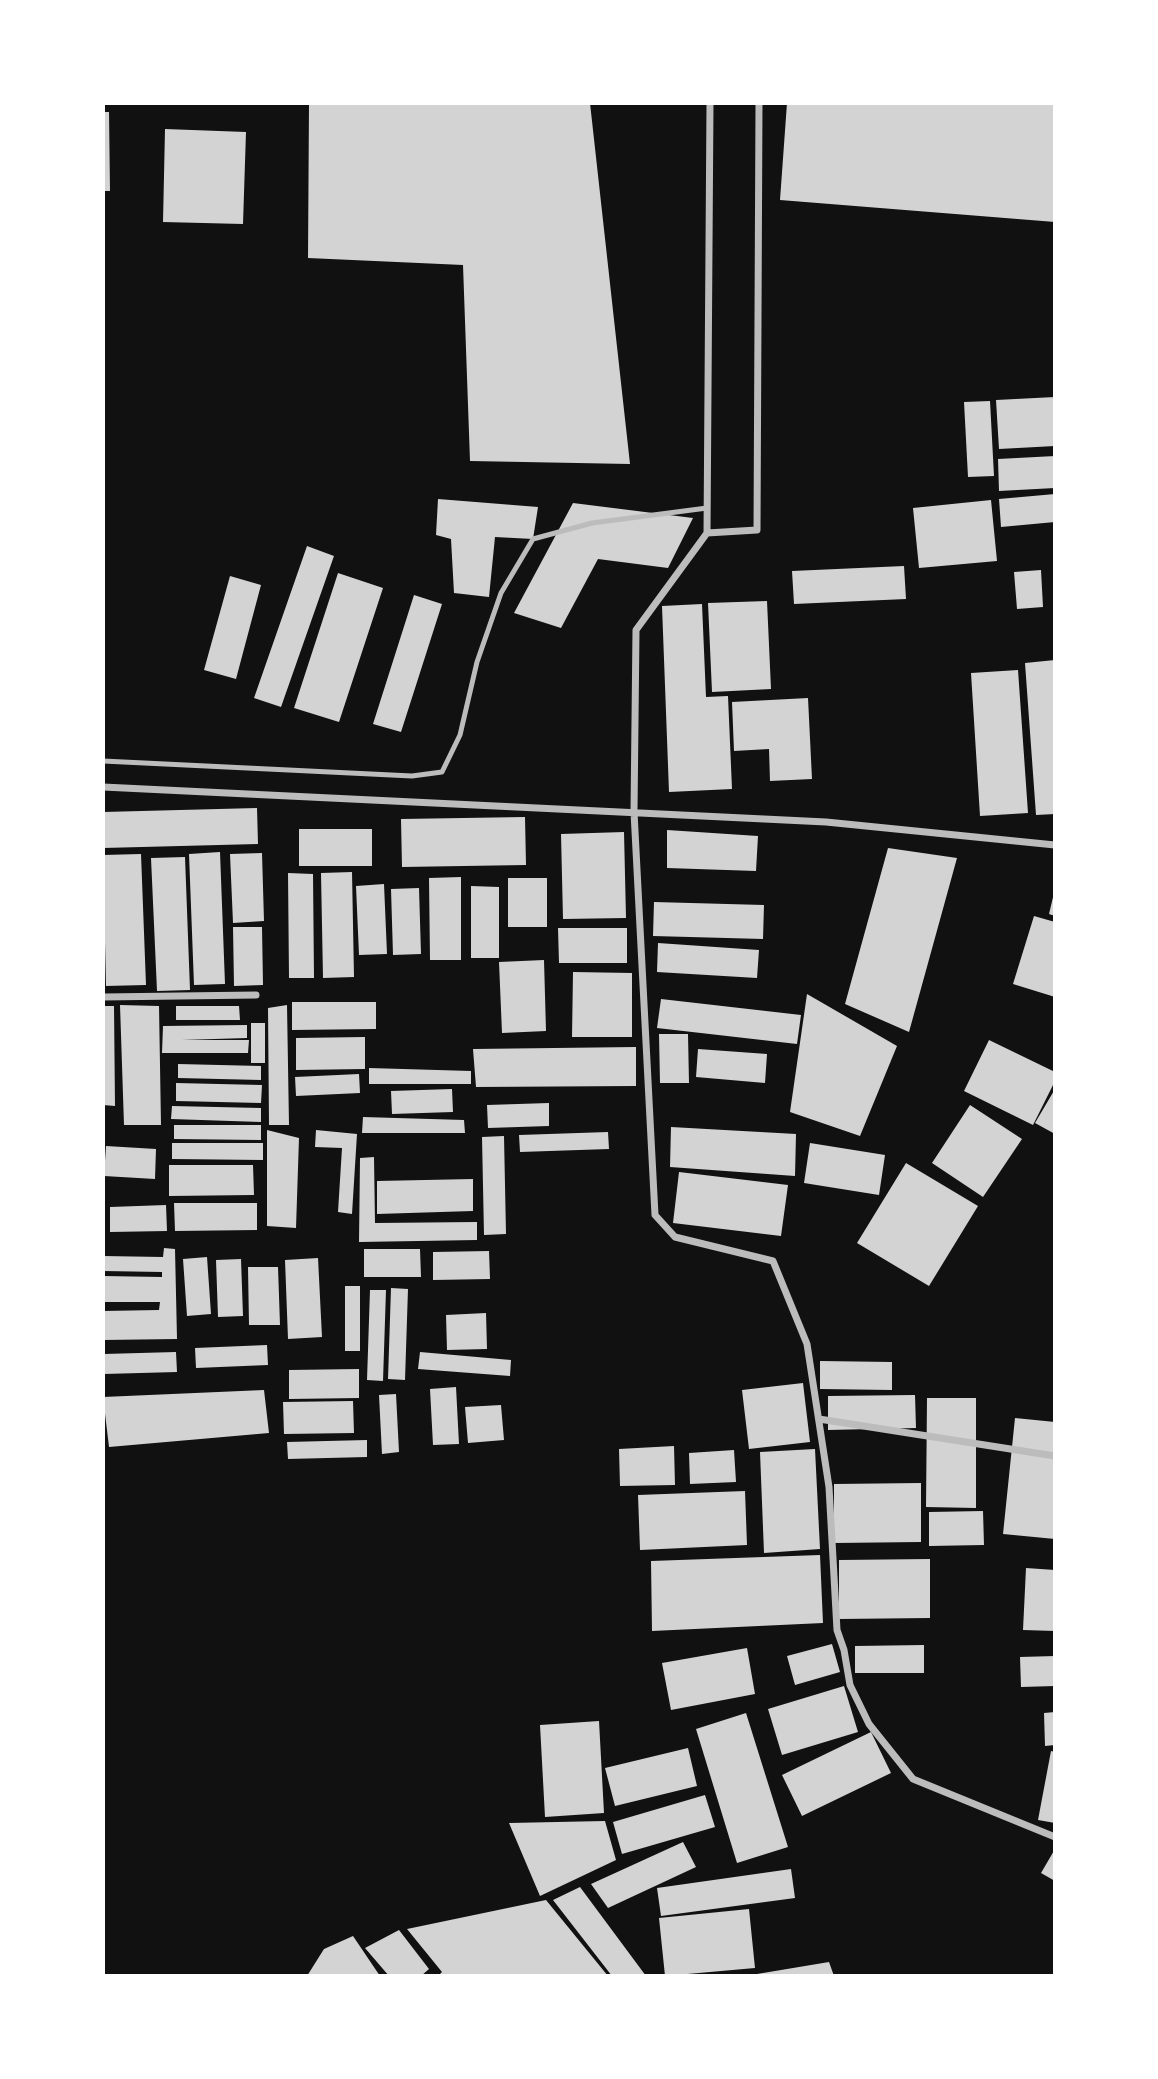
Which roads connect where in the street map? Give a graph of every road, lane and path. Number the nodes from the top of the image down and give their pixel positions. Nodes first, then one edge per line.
1 (710, 103) edge
2 (759, 103) edge
3 (707, 508) junction
4 (707, 533) junction
5 (103, 761) edge
6 (103, 787) edge
7 (634, 812) junction
8 (1055, 845) edge
9 (256, 995) dead end
10 (103, 997) edge
11 (819, 1419) junction
12 (1055, 1456) edge
13 (1055, 1838) edge

1 - 3 street
2 - 4 street
3 - 4 street
3 - 5 lane
4 - 7 street
6 - 7 street
7 - 8 street
7 - 11 street
9 - 10 street
11 - 12 street
11 - 13 street

